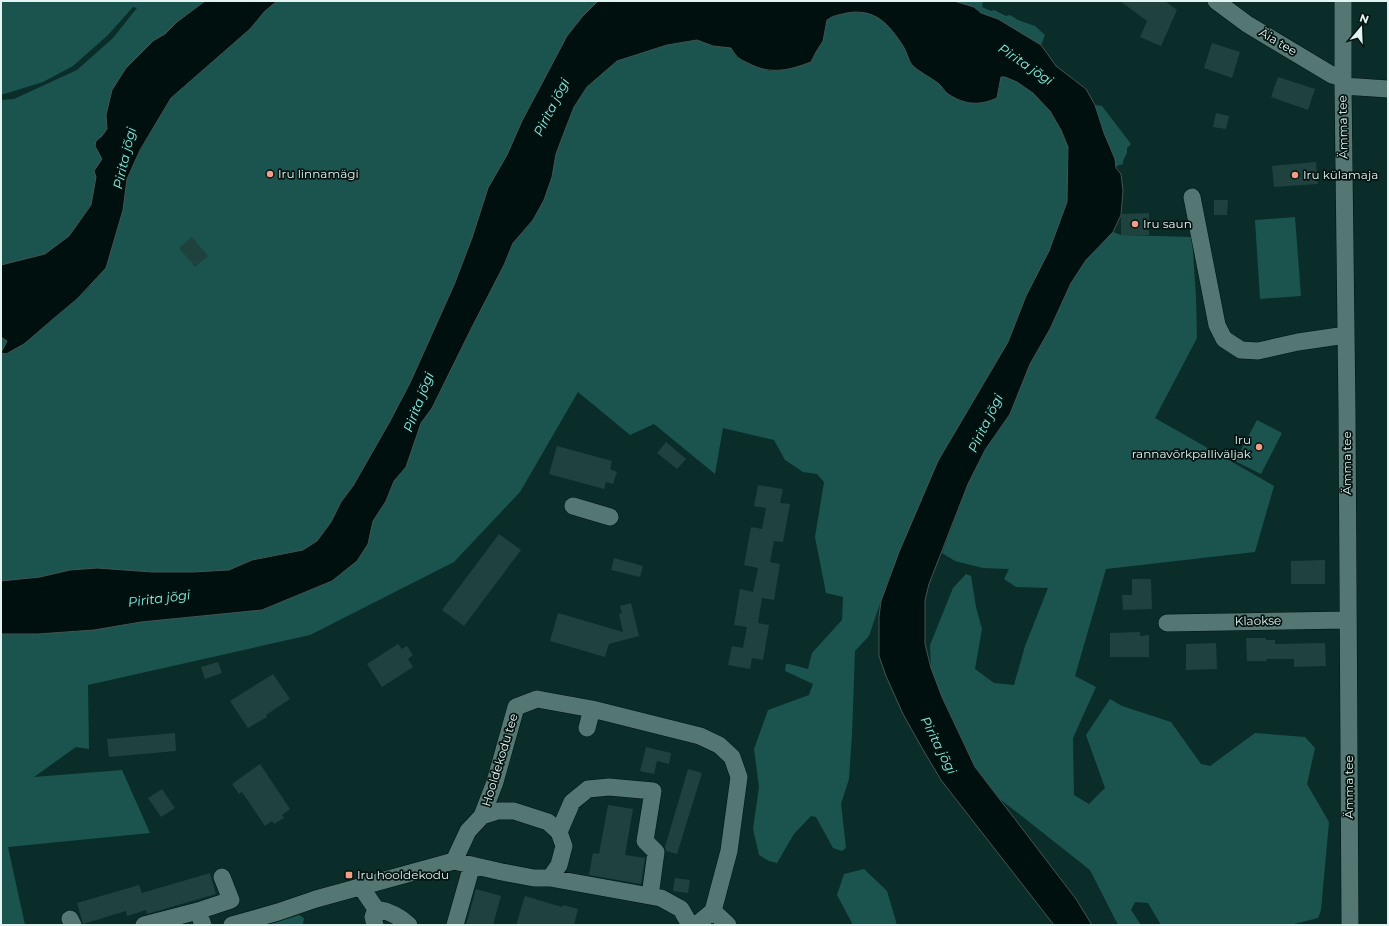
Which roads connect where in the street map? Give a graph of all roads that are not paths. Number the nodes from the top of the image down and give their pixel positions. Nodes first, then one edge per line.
1 (1216, 1) edge
2 (1343, 1) edge
3 (1343, 82) junction
4 (1388, 89) edge
5 (1192, 198) dead end
6 (1346, 335) junction
7 (573, 506) dead end
8 (610, 517) dead end
9 (1348, 620) junction
10 (1167, 623) dead end
11 (592, 709) junction
12 (587, 728) dead end
13 (482, 816) junction
14 (559, 832) junction
15 (454, 861) junction
16 (472, 865) junction
17 (222, 877) dead end
18 (550, 878) junction
19 (361, 887) junction
20 (650, 896) junction
21 (713, 911) junction
22 (376, 917) edge
23 (200, 918) edge
24 (144, 925) edge
25 (232, 925) edge
26 (409, 925) edge
27 (455, 925) edge
28 (690, 925) edge
29 (696, 925) edge
30 (728, 925) edge
31 (1350, 925) edge

1 - 3 street, Äia tee
2 - 3 street, Ämma tee
3 - 4 street, Äia tee
3 - 6 street, Ämma tee
5 - 6 street
6 - 9 street, Ämma tee
7 - 8 street
9 - 10 street, Klaokse
9 - 31 street, Ämma tee
11 - 12 street
11 - 13 street, Hooldekodu tee
11 - 21 street, Hooldekodu tee
13 - 14 street
13 - 15 street, Hooldekodu tee
14 - 18 street
14 - 20 street
15 - 16 street
15 - 19 street
16 - 18 street
16 - 27 street
17 - 23 street
18 - 20 street
19 - 22 street
19 - 25 street
20 - 28 street
21 - 29 street
21 - 30 street
22 - 26 street
23 - 24 street

